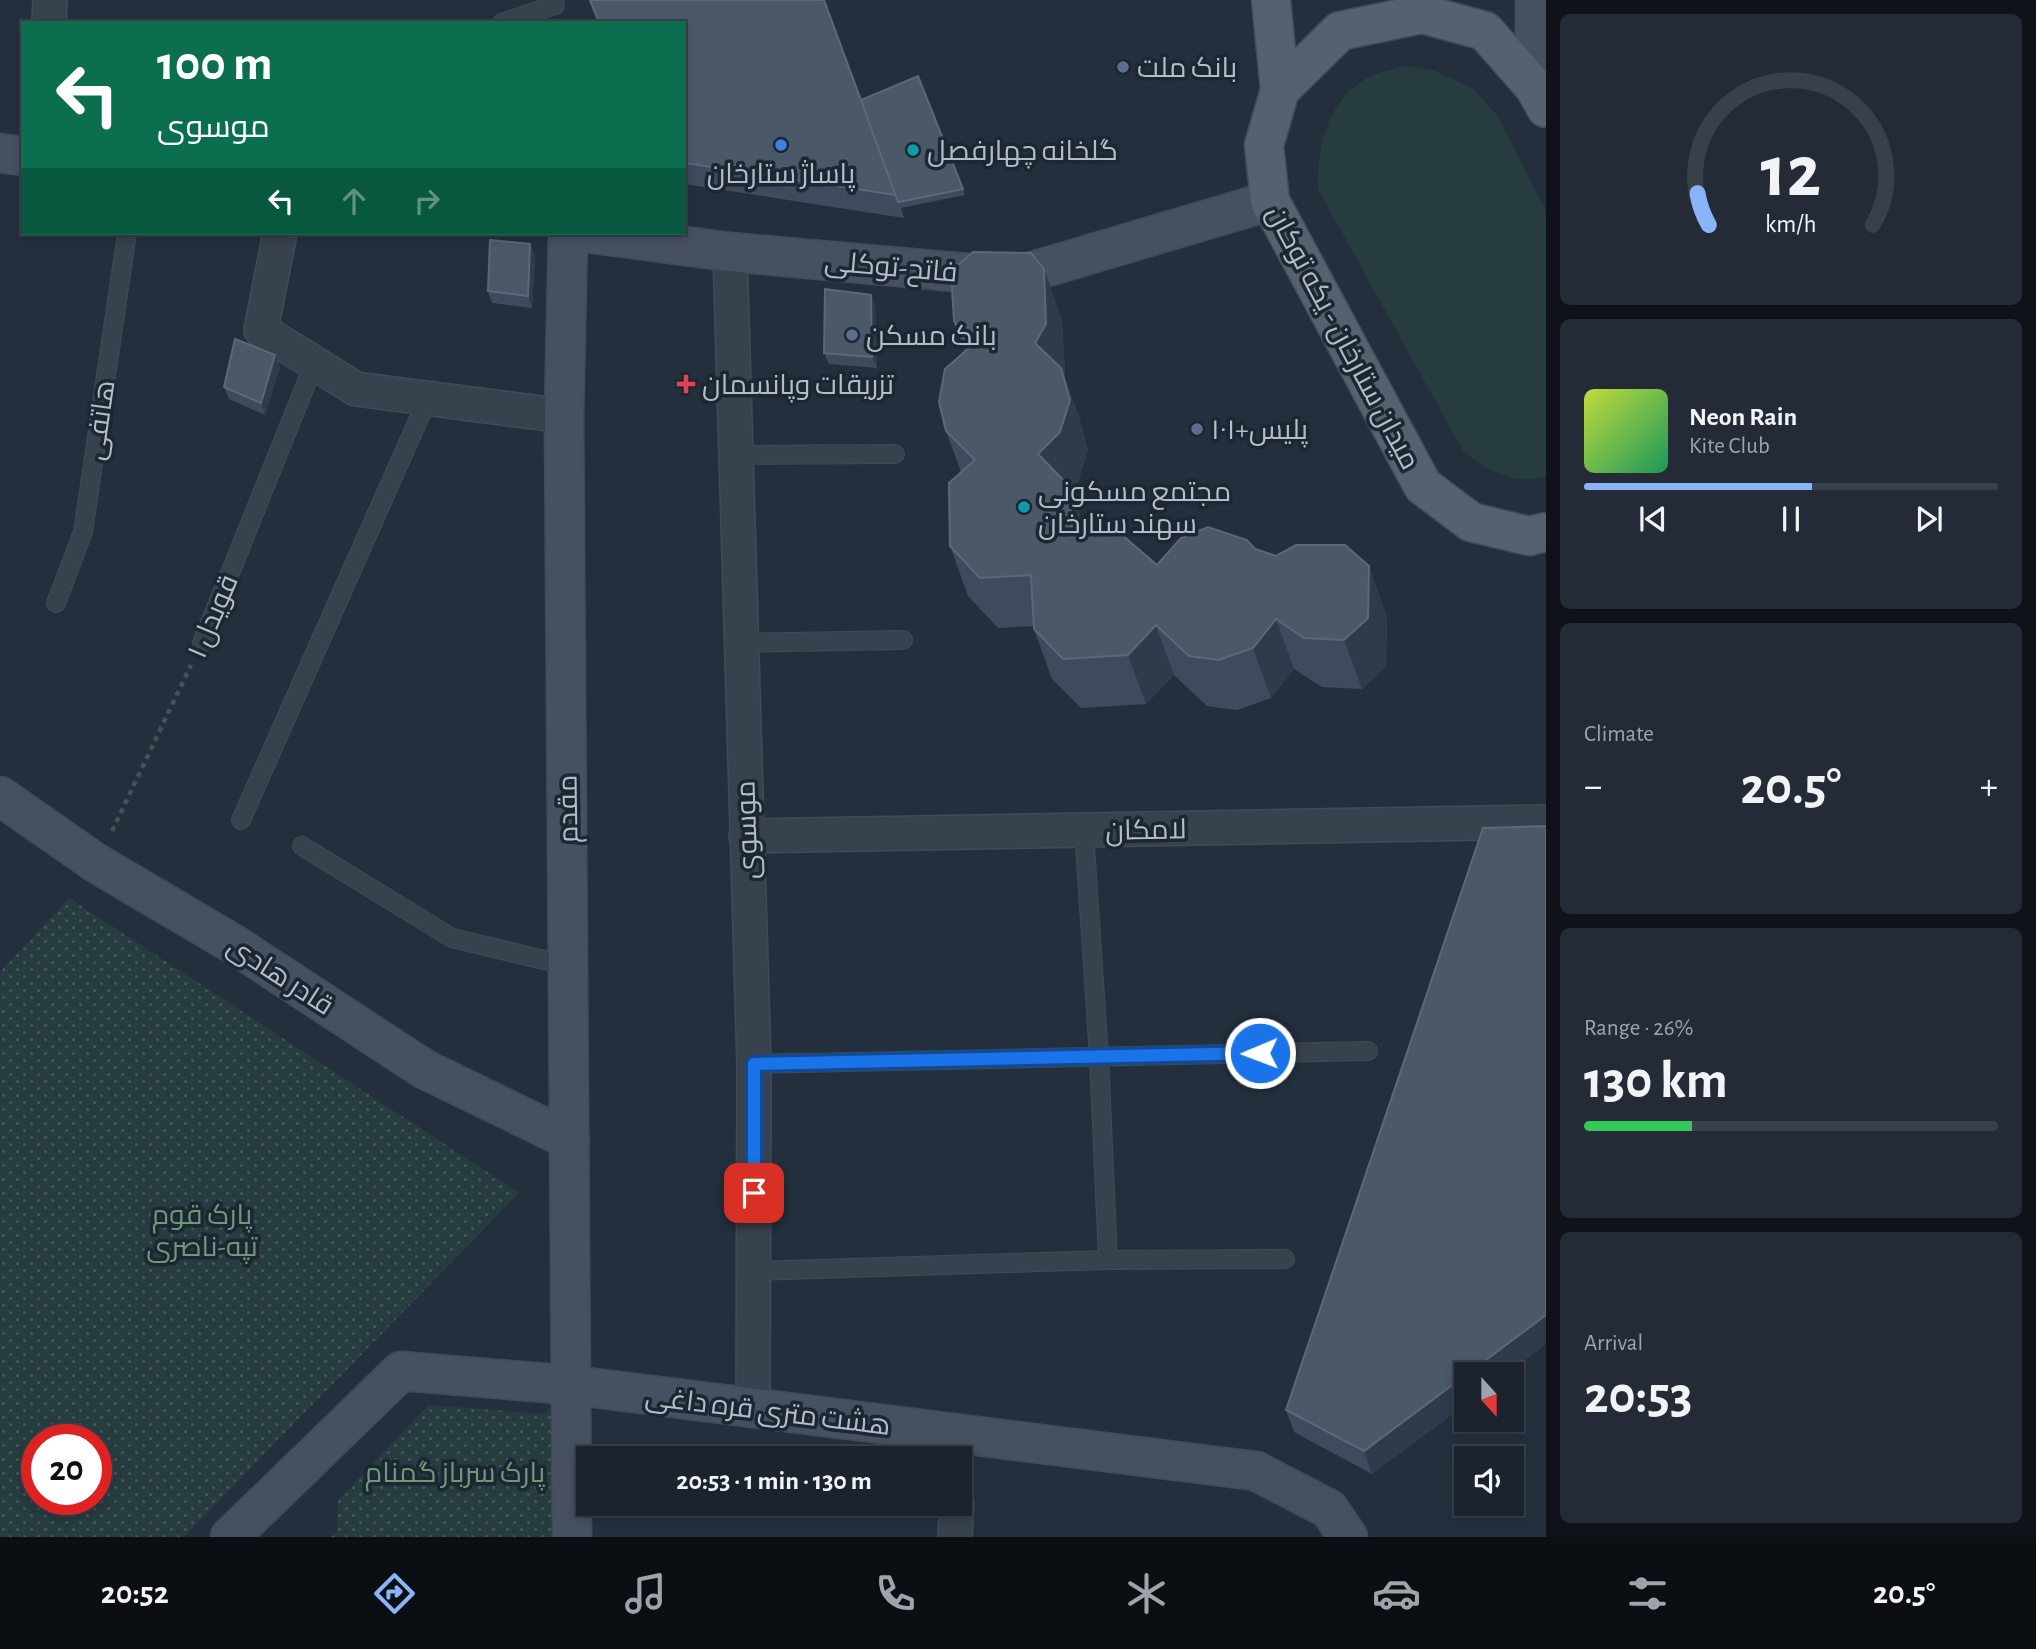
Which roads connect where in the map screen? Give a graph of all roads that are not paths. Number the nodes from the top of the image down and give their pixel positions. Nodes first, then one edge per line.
1 (50, 0) edge
2 (1271, 0) edge
3 (1535, 0) edge
4 (555, 5) dead end
5 (1413, 8) edge
6 (49, 21) edge
7 (508, 21) edge
8 (1280, 90) junction
9 (1541, 98) edge
10 (0, 153) edge
11 (21, 156) edge
12 (1269, 201) junction
13 (127, 235) edge
14 (280, 235) edge
15 (568, 235) edge
16 (602, 235) edge
17 (730, 252) junction
18 (314, 364) junction
19 (428, 398) junction
20 (564, 416) junction
21 (895, 454) dead end
22 (733, 455) junction
23 (1540, 539) edge
24 (56, 603) dead end
25 (903, 640) dead end
26 (202, 643) road end
27 (740, 643) junction
28 (0, 796) edge
29 (241, 820) dead end
30 (1546, 822) edge
31 (1084, 831) junction
32 (746, 836) junction
33 (302, 846) dead end
34 (569, 966) junction
35 (1368, 1051) dead end
36 (1099, 1057) junction
37 (754, 1064) junction
38 (570, 1140) junction
39 (1285, 1259) dead end
40 (1108, 1260) junction
41 (754, 1271) junction
42 (571, 1385) junction
43 (753, 1407) junction
44 (959, 1446) edge
45 (972, 1447) edge
46 (956, 1516) edge
47 (230, 1537) edge
48 (572, 1537) edge
49 (955, 1537) edge
50 (1348, 1537) edge

1 - 6 street
2 - 8 main road
3 - 9 street
4 - 7 lane
5 - 8 main road, میدان ستارخان - یکه توکان
5 - 9 main road, میدان ستارخان - یکه توکان
8 - 12 main road, میدان ستارخان - یکه توکان
10 - 11 street
12 - 17 street, فاتح-توکلی
12 - 23 main road, میدان ستارخان - یکه توکان
13 - 24 lane, هاتفی
14 - 18 street
15 - 20 street, مقدم
16 - 17 street, فاتح-توکلی
17 - 22 street, موسوی
18 - 19 street
18 - 26 lane, قویدل ۱
19 - 20 street
19 - 29 lane
20 - 34 street, مقدم
21 - 22 lane
22 - 27 street, موسوی
25 - 27 lane
27 - 32 street, موسوی
28 - 38 street, قادر هادی
30 - 31 street, لامکان
31 - 32 street, لامکان
31 - 36 lane
32 - 37 street, موسوی
33 - 34 lane
34 - 38 street, مقدم
35 - 36 lane
36 - 37 lane
36 - 40 lane
37 - 41 street, موسوی
38 - 42 street, مقدم
39 - 40 lane
40 - 41 lane
41 - 43 street, موسوی
42 - 43 street, هشت متری قره داغی
42 - 47 street, هشت متری قره داغی
42 - 48 street, مقدم
43 - 44 street, هشت متری قره داغی
45 - 50 street, هشت متری قره داغی
46 - 49 street

